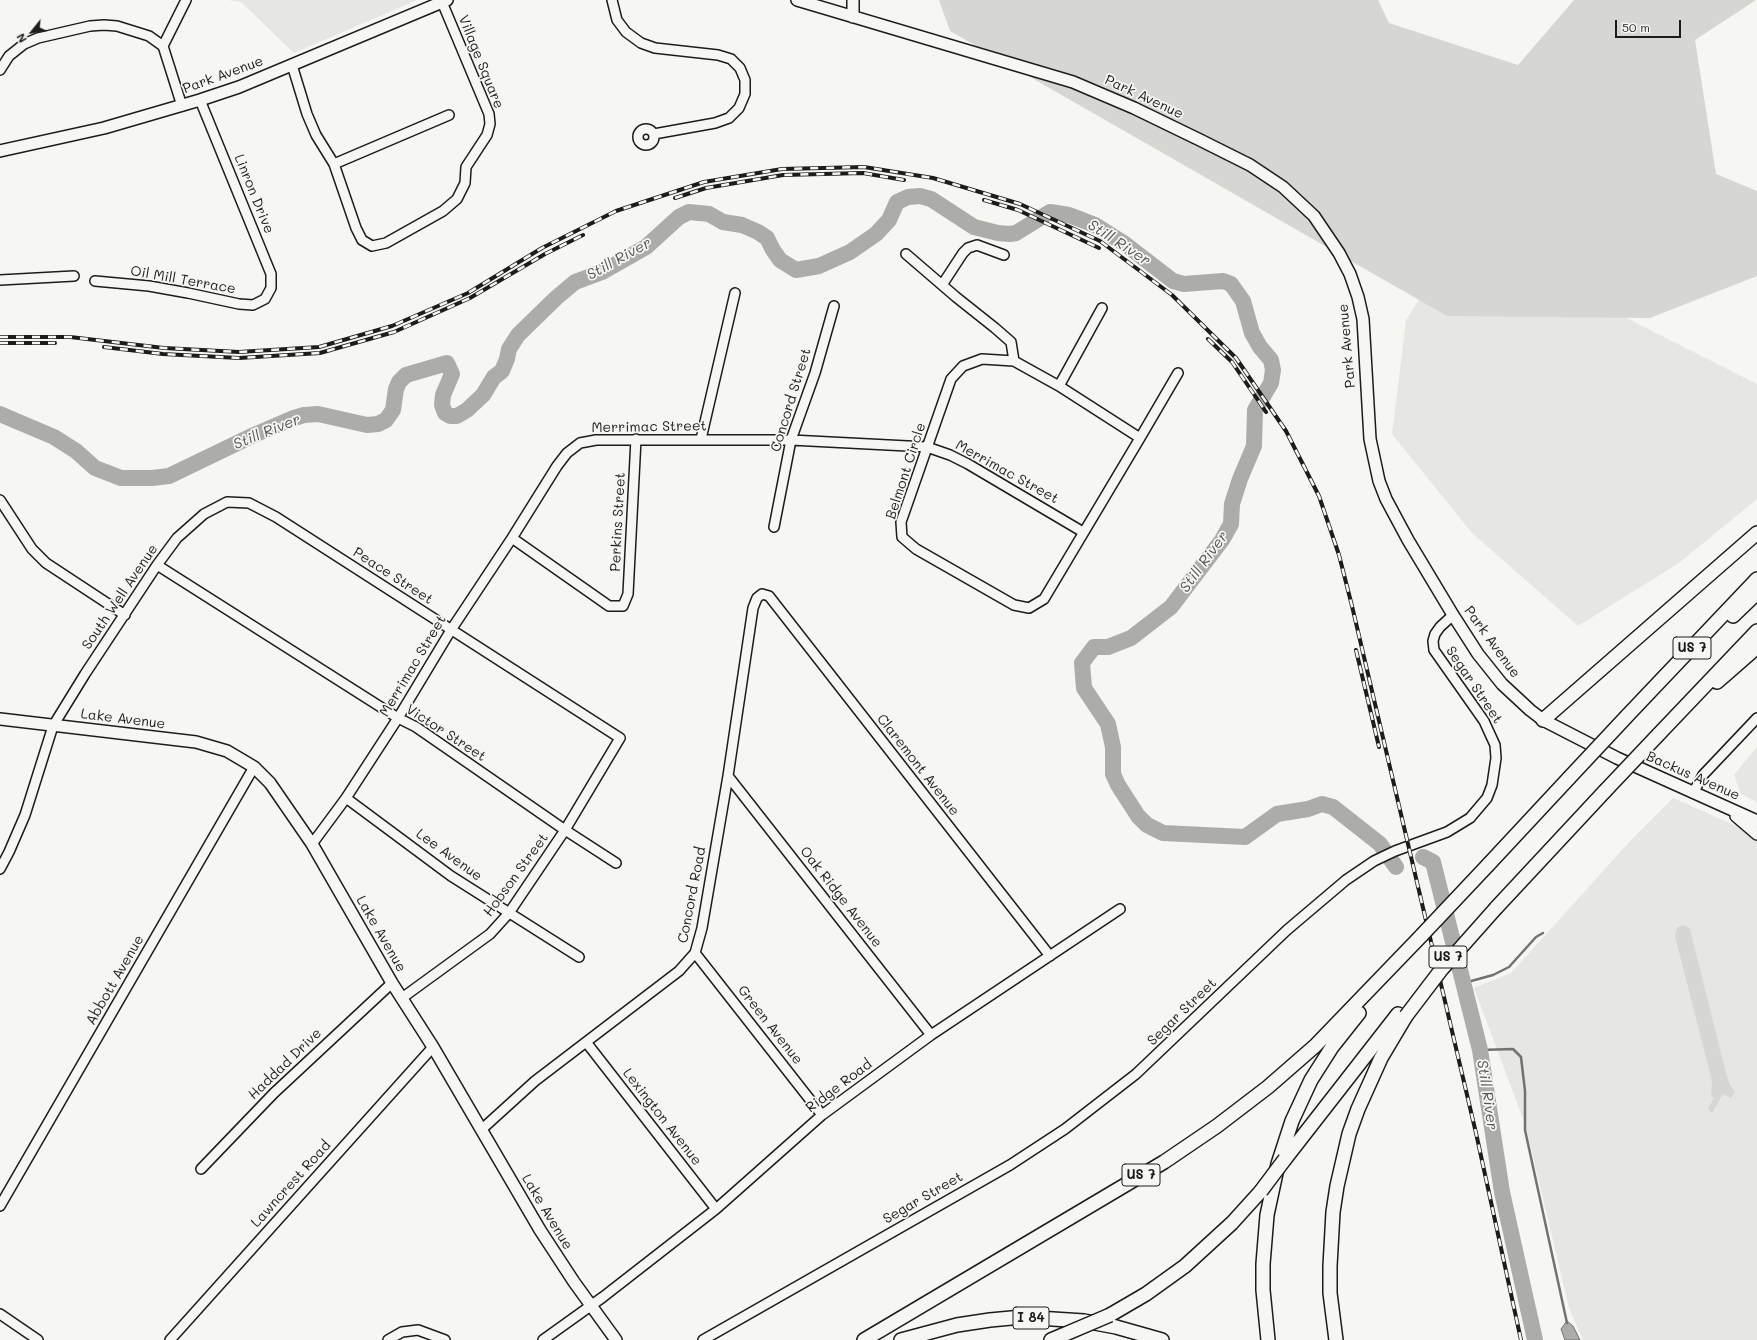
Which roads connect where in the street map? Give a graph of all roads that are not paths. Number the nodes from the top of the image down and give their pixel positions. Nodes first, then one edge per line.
1 (186, 0) edge
2 (612, 0) edge
3 (798, 0) edge
4 (853, 0) edge
5 (445, 1) edge
6 (853, 17) junction
7 (163, 46) junction
8 (292, 65) junction
9 (0, 70) edge
10 (200, 100) junction
11 (182, 106) junction
12 (449, 115) dead end
13 (654, 134) dead end
14 (0, 151) edge
15 (334, 164) junction
16 (906, 254) dead end
17 (1004, 255) dead end
18 (74, 276) dead end
19 (0, 280) edge
20 (95, 281) dead end
21 (942, 285) junction
22 (735, 293) dead end
23 (265, 299) joint
24 (834, 306) dead end
25 (1102, 308) dead end
26 (1014, 361) junction
27 (1178, 373) dead end
28 (1059, 386) junction
29 (1140, 438) junction
30 (701, 439) junction
31 (636, 440) junction
32 (791, 440) junction
33 (927, 447) junction
34 (0, 500) edge
35 (227, 502) joint
36 (774, 527) dead end
37 (1083, 532) junction
38 (1757, 533) edge
39 (512, 538) junction
40 (157, 565) junction
41 (1757, 579) edge
42 (1757, 593) edge
43 (762, 594) joint
44 (125, 615) junction
45 (1453, 615) junction
46 (451, 630) junction
47 (1757, 630) edge
48 (1757, 648) edge
49 (1627, 716) junction
50 (398, 718) junction
51 (1757, 718) edge
52 (0, 719) edge
53 (1543, 720) junction
54 (53, 726) junction
55 (1658, 735) junction
56 (620, 738) joint
57 (1617, 758) joint
58 (254, 767) junction
59 (728, 776) junction
60 (1693, 793) junction
61 (346, 798) junction
62 (1726, 808) junction
63 (1757, 821) edge
64 (565, 830) junction
65 (1757, 834) edge
66 (312, 844) junction
67 (616, 863) dead end
68 (0, 869) edge
69 (1120, 909) dead end
70 (509, 914) junction
71 (695, 953) junction
72 (580, 956) dead end
73 (1050, 956) junction
74 (1389, 974) junction
75 (392, 983) junction
76 (402, 998) junction
77 (1404, 1012) junction
78 (931, 1035) junction
79 (586, 1042) junction
80 (433, 1047) junction
81 (822, 1115) junction
82 (481, 1130) junction
83 (201, 1170) dead end
84 (0, 1206) edge
85 (716, 1209) junction
86 (591, 1306) junction
87 (0, 1314) edge
88 (1057, 1338) edge
89 (38, 1340) edge
90 (170, 1340) edge
91 (388, 1340) edge
92 (445, 1340) edge
93 (543, 1340) edge
94 (616, 1340) edge
95 (703, 1340) edge
96 (864, 1340) edge
97 (901, 1340) edge
98 (1162, 1340) edge
99 (1268, 1340) edge
100 (1336, 1340) edge

1 - 7 street
2 - 13 street
3 - 6 main road, Park Avenue
4 - 6 main road
5 - 8 main road, Park Avenue
5 - 15 street, Village Square
6 - 45 main road, Park Avenue
7 - 9 street
7 - 11 street
8 - 10 main road, Park Avenue
8 - 15 street, Village Square
10 - 11 main road, Park Avenue
10 - 23 street, Linron Drive
11 - 14 main road, Park Avenue
12 - 15 street
16 - 21 street
17 - 21 street
18 - 19 street
20 - 23 street, Oil Mill Terrace
21 - 26 street
22 - 30 street
24 - 32 street, Concord Street
25 - 28 street
26 - 28 street, Belmont Circle
26 - 33 street, Belmont Circle
27 - 29 street, Belmont Circle
28 - 29 street, Belmont Circle
29 - 37 street, Belmont Circle
30 - 31 street, Merrimac Street
30 - 32 street, Merrimac Street
31 - 39 street, Merrimac Street
31 - 39 street, Perkins Street
32 - 33 street, Merrimac Street
32 - 36 street, Concord Street
33 - 37 street, Merrimac Street
33 - 37 street, Belmont Circle
34 - 44 street
35 - 40 street, South Well Avenue
35 - 46 street, Peace Street
38 - 53 highway
39 - 46 street, Merrimac Street
40 - 44 street, South Well Avenue
40 - 50 street, Victor Street
41 - 49 highway, US 7
42 - 49 highway
43 - 59 street, Concord Road
43 - 73 street, Claremont Avenue
44 - 54 street, South Well Avenue
45 - 53 main road, Park Avenue
45 - 95 street, Segar Street
46 - 50 street, Merrimac Street
46 - 56 street, Peace Street
47 - 55 highway, US 7
48 - 55 highway
49 - 74 highway, US 7, bridge
50 - 61 street, Merrimac Street
50 - 64 street, Victor Street
51 - 60 street
52 - 54 main road, Lake Avenue
53 - 57 main road, Park Avenue
54 - 58 main road, Lake Avenue
54 - 68 street, South Well Avenue
55 - 77 highway, US 7, bridge
56 - 64 street, Hobson Street
57 - 60 main road, Backus Avenue
58 - 66 main road, Lake Avenue
58 - 84 street, Abbott Avenue
59 - 71 street, Concord Road
59 - 78 street, Oak Ridge Avenue
60 - 62 main road, Backus Avenue
61 - 66 street, Merrimac Street
61 - 70 street, Lee Avenue
62 - 63 main road, Backus Avenue
62 - 65 main road
64 - 67 street, Victor Street
64 - 70 street, Hobson Street
66 - 75 main road, Lake Avenue
69 - 73 street, Ridge Road
70 - 72 street, Lee Avenue
70 - 76 street, Hobson Street
71 - 79 street, Concord Road
71 - 81 street, Green Avenue
73 - 78 street, Ridge Road
74 - 96 highway, US 7
74 - 99 highway
75 - 76 main road, Lake Avenue
75 - 83 street, Haddad Drive
76 - 80 main road, Lake Avenue
77 - 88 highway, bridge
77 - 100 highway
78 - 81 street, Ridge Road
79 - 82 street, Concord Road
79 - 85 street, Lexington Avenue
80 - 82 main road, Lake Avenue
80 - 90 street, Lawncrest Road
81 - 85 street, Ridge Road
82 - 86 main road, Lake Avenue
85 - 86 street, Ridge Road
86 - 93 street, Ridge Road
86 - 94 main road, Lake Avenue
87 - 89 street
91 - 92 street
97 - 98 highway, I 84

